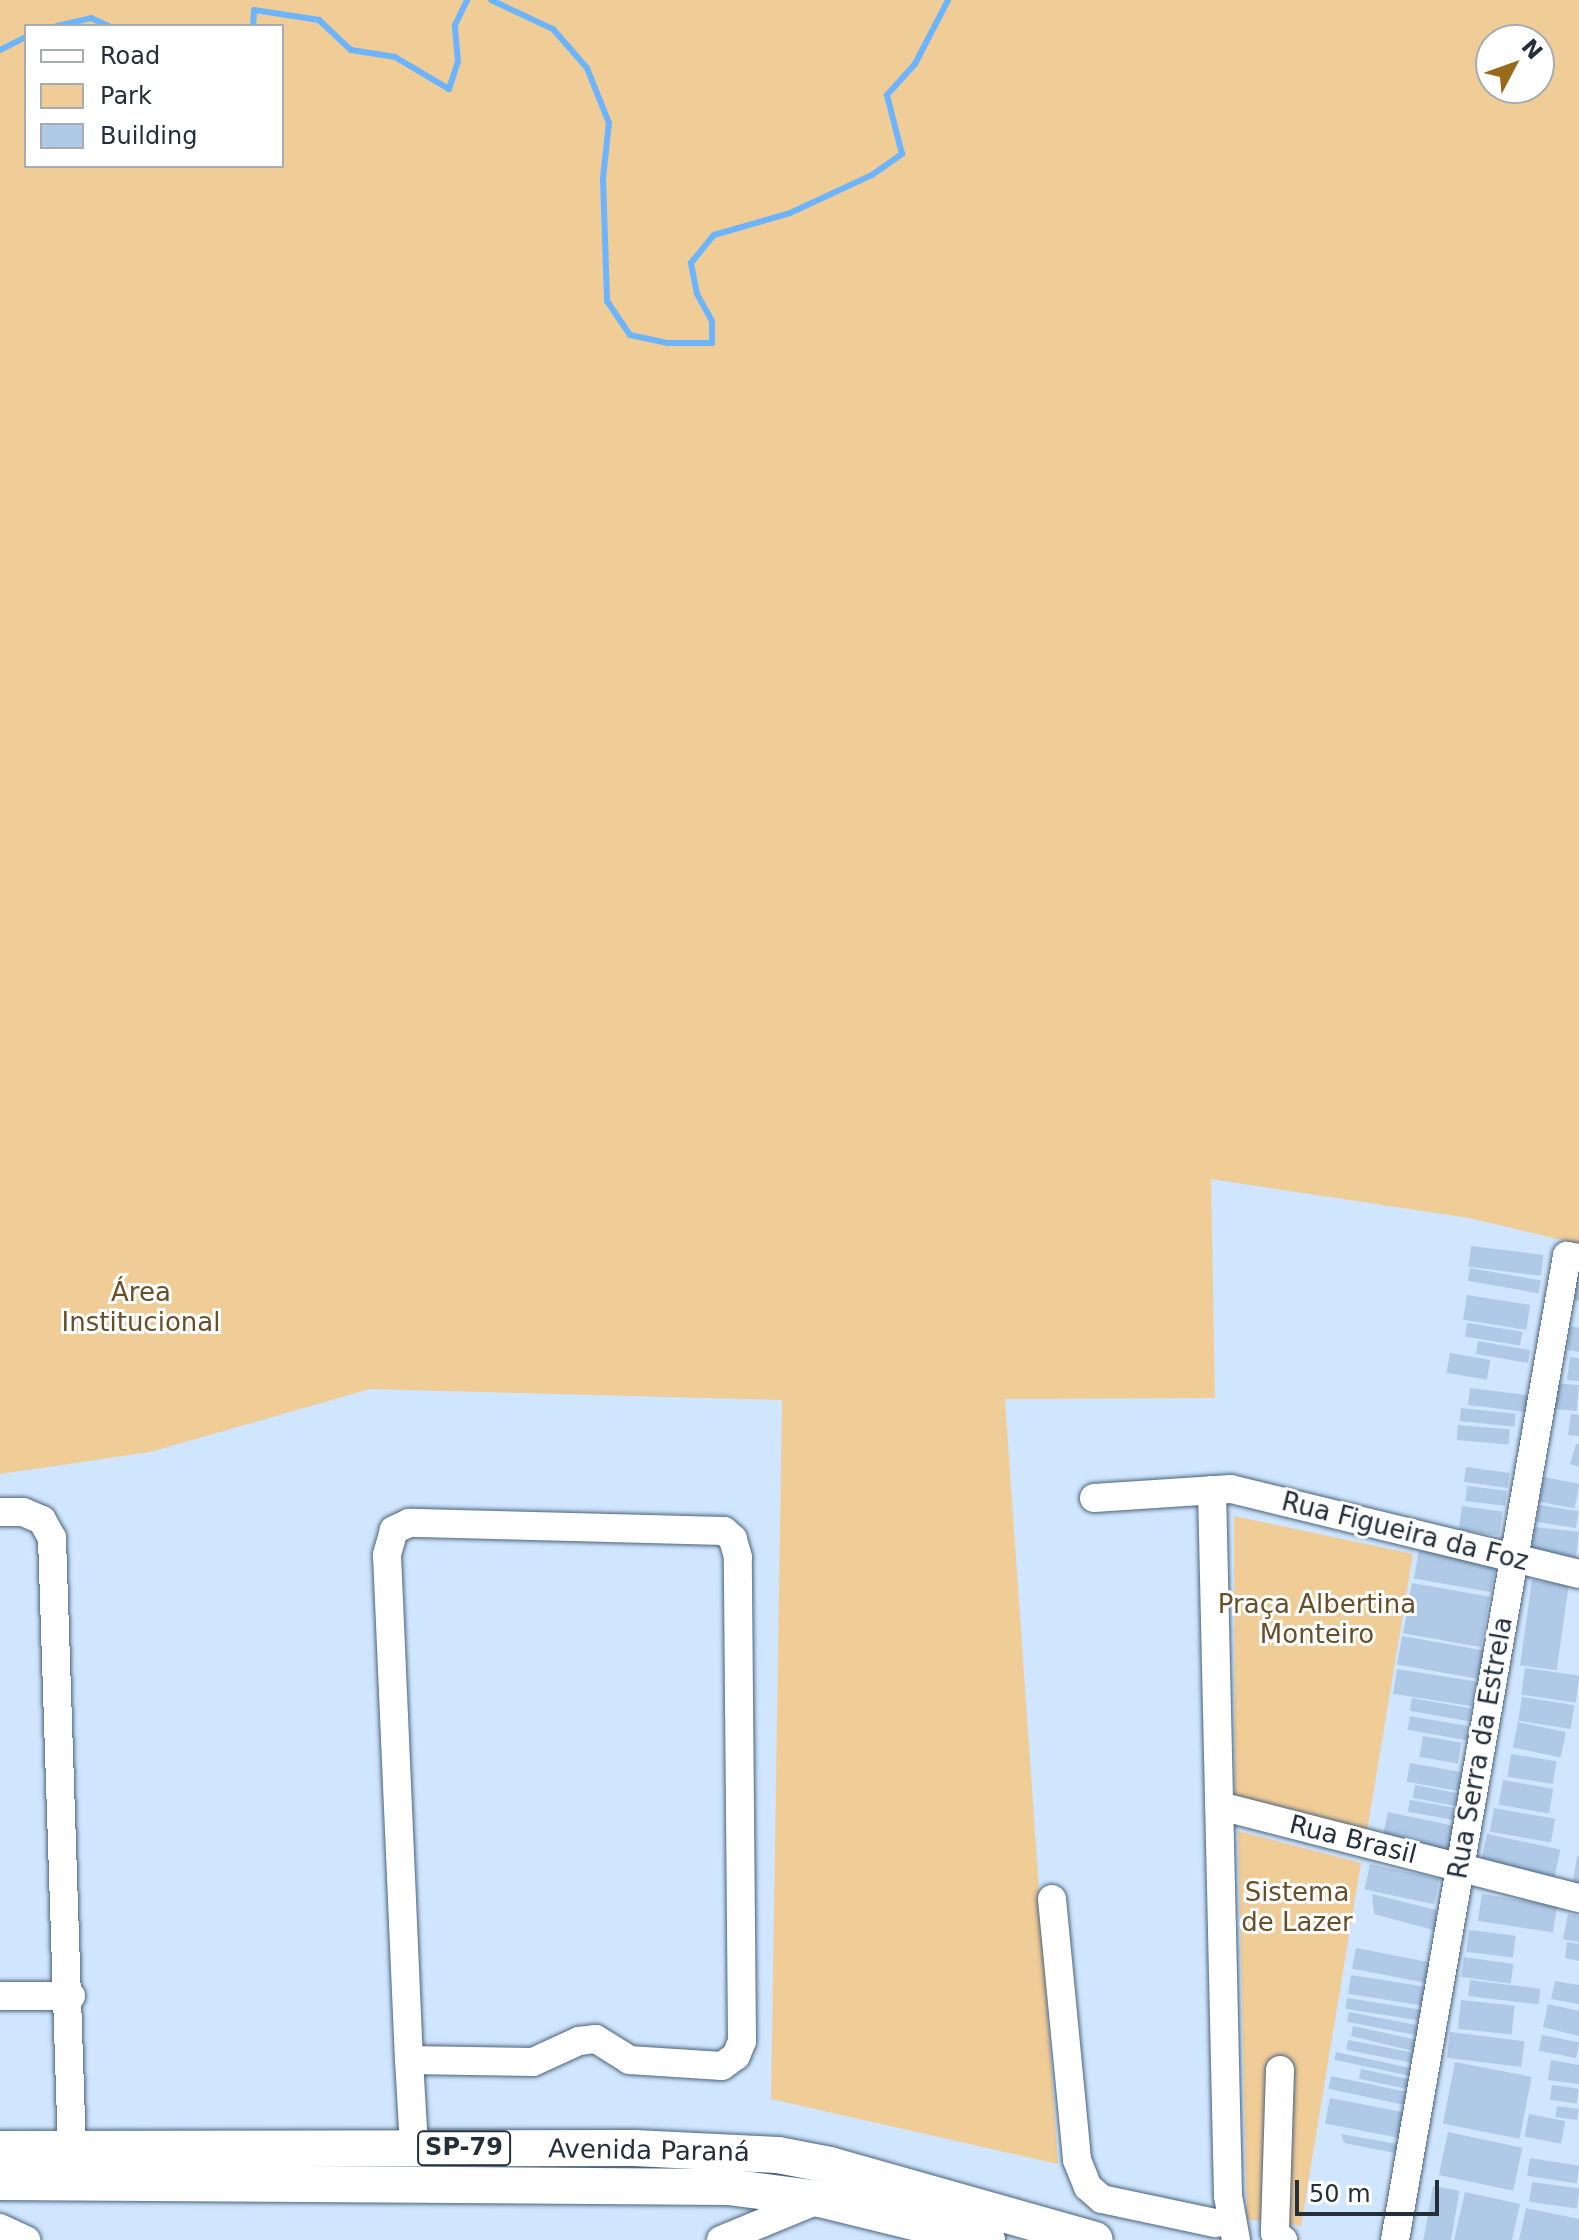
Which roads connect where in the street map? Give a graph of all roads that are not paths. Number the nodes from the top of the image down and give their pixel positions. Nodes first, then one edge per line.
1 (1573, 1257) edge
2 (1222, 1490) junction
3 (1094, 1498) dead end
4 (0, 1512) edge
5 (1514, 1558) junction
6 (1579, 1574) edge
7 (1220, 1806) junction
8 (1460, 1867) junction
9 (1579, 1898) edge
10 (1052, 1899) dead end
11 (0, 1996) edge
12 (71, 1996) junction
13 (409, 2060) junction
14 (1280, 2070) dead end
15 (414, 2148) junction
16 (0, 2149) edge
17 (72, 2149) junction
18 (0, 2182) edge
19 (820, 2199) junction
20 (0, 2228) edge
21 (1217, 2234) edge
22 (26, 2240) edge
23 (721, 2240) edge
24 (987, 2240) edge
25 (1095, 2240) edge
26 (1283, 2240) edge
27 (1395, 2240) edge

1 - 5 street, Rua Serra da Estrela
2 - 3 street, Rua Figueira da Foz
2 - 5 street, Rua Figueira da Foz
2 - 7 street
4 - 12 street
5 - 6 street, Rua Figueira da Foz
5 - 8 street, Rua Serra da Estrela
7 - 8 street, Rua Brasil
7 - 21 street
8 - 9 street, Rua Brasil
8 - 27 street, Rua Serra da Estrela
10 - 21 street
11 - 12 street
12 - 17 street
13 - 13 street
13 - 15 street
14 - 26 street
15 - 17 main road, Avenida Paraná / SP-79
15 - 25 main road, Avenida Paraná / SP-79
16 - 17 main road, Avenida Paraná / SP-79
18 - 19 main road, Avenida Paraná / SP-79
19 - 23 street
19 - 24 main road, Avenida Paraná / SP-79
20 - 22 street

